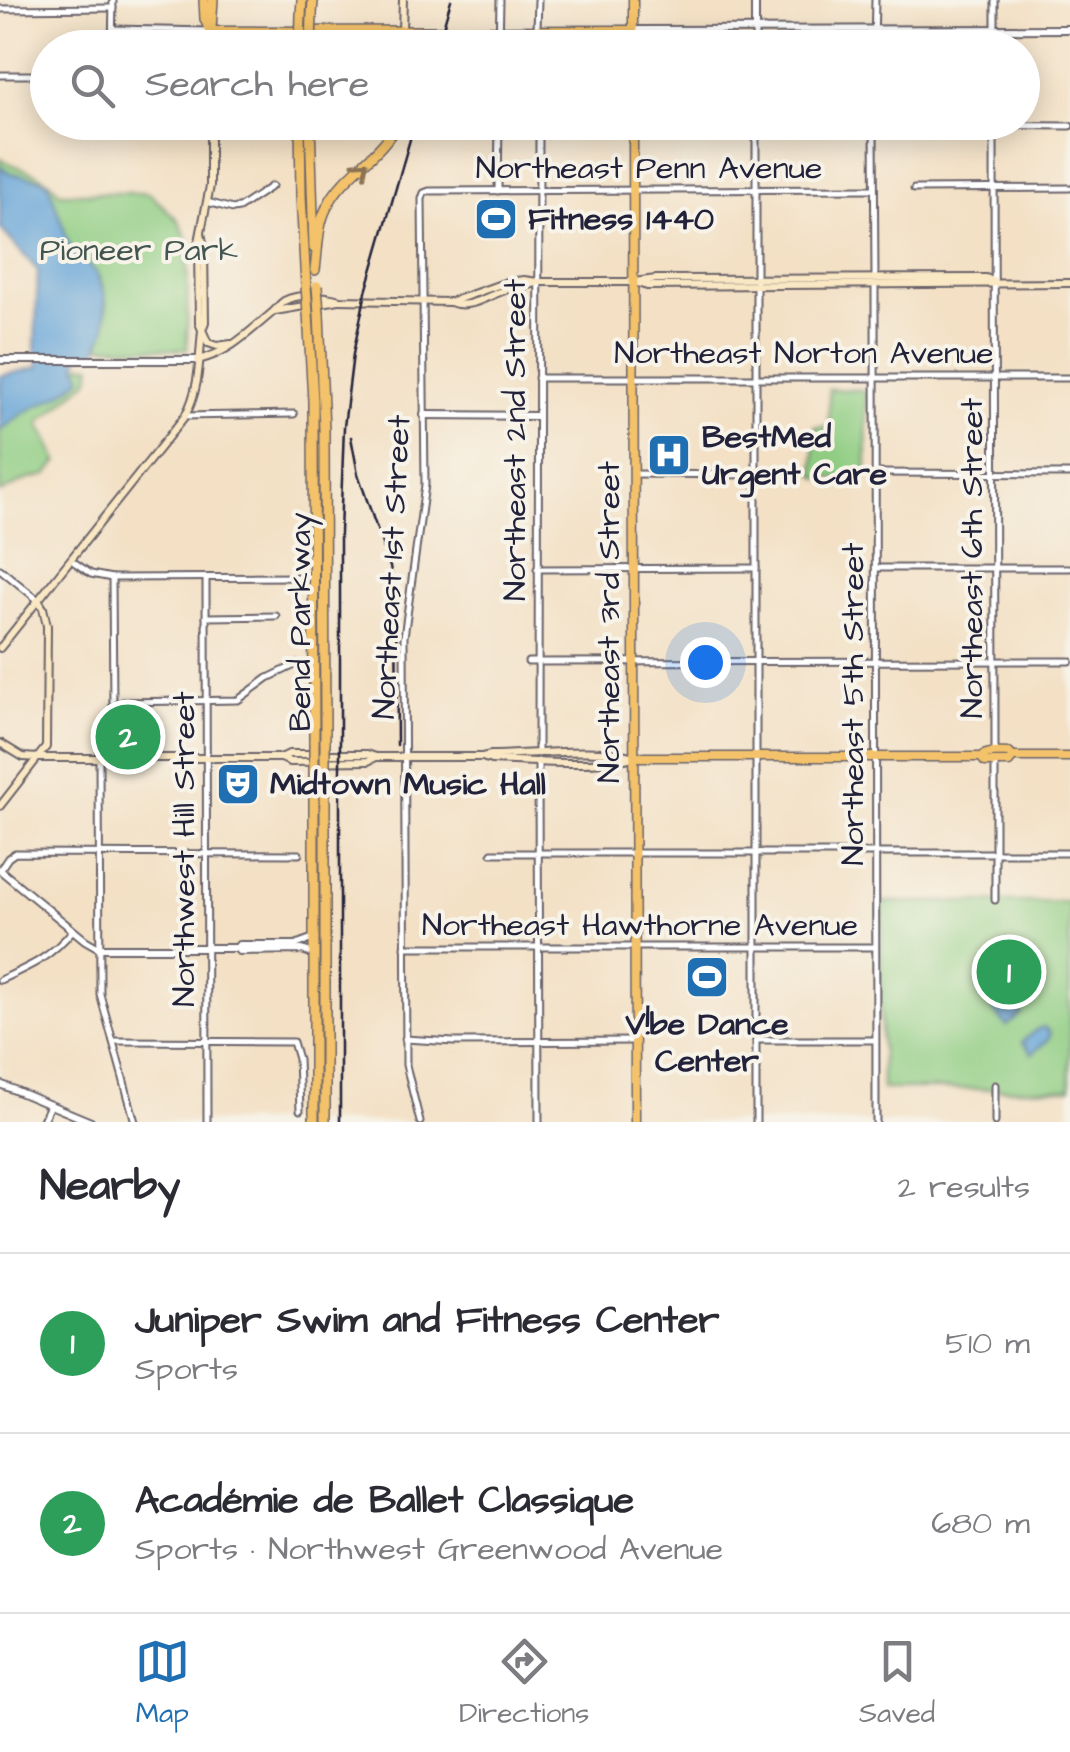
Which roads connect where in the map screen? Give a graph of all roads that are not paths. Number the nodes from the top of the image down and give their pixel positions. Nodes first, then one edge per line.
1 (20, 0) edge
2 (113, 0) edge
3 (204, 0) edge
4 (213, 0) edge
5 (300, 0) edge
6 (312, 0) edge
7 (403, 0) edge
8 (500, 0) edge
9 (538, 0) edge
10 (633, 0) edge
11 (755, 0) edge
12 (875, 0) edge
13 (995, 0) edge
14 (113, 8) junction
15 (0, 9) edge
16 (20, 9) junction
17 (304, 14) junction
18 (995, 28) junction
19 (113, 29) joint
20 (499, 29) junction
21 (538, 29) junction
22 (874, 29) junction
23 (1070, 29) edge
24 (162, 30) edge
25 (210, 30) edge
26 (210, 30) edge
27 (302, 30) edge
28 (307, 30) edge
29 (402, 30) joint
30 (634, 30) junction
31 (755, 30) junction
32 (0, 75) edge
33 (30, 75) edge
34 (1040, 125) edge
35 (1070, 126) edge
36 (210, 140) edge
37 (300, 140) edge
38 (311, 140) edge
39 (387, 140) edge
40 (499, 140) edge
41 (538, 140) edge
42 (634, 140) edge
43 (756, 140) edge
44 (874, 140) edge
45 (994, 140) edge
46 (272, 186) dead end
47 (994, 188) junction
48 (1070, 188) edge
49 (874, 189) junction
50 (914, 189) dead end
51 (633, 190) junction
52 (756, 190) junction
53 (498, 191) junction
54 (538, 191) junction
55 (424, 193) joint
56 (208, 202) junction
57 (201, 233) junction
58 (198, 255) junction
59 (315, 270) junction
60 (204, 276) junction
61 (538, 282) junction
62 (634, 282) junction
63 (756, 282) junction
64 (875, 282) junction
65 (995, 282) junction
66 (1070, 283) edge
67 (312, 300) junction
68 (423, 301) junction
69 (202, 330) junction
70 (238, 343) junction
71 (0, 360) edge
72 (198, 360) junction
73 (538, 378) junction
74 (634, 378) junction
75 (756, 378) junction
76 (876, 378) junction
77 (995, 378) junction
78 (1070, 378) edge
79 (192, 403) junction
80 (294, 414) dead end
81 (424, 415) junction
82 (185, 416) junction
83 (206, 416) junction
84 (538, 416) junction
85 (876, 473) junction
86 (634, 474) junction
87 (756, 474) junction
88 (1070, 474) edge
89 (995, 475) junction
90 (71, 560) junction
91 (634, 568) junction
92 (756, 568) junction
93 (876, 568) junction
94 (996, 568) junction
95 (1070, 568) edge
96 (0, 569) edge
97 (537, 569) junction
98 (314, 577) junction
99 (112, 578) junction
100 (206, 578) junction
101 (38, 600) junction
102 (206, 616) junction
103 (276, 616) dead end
104 (0, 648) edge
105 (755, 661) junction
106 (995, 661) junction
107 (528, 662) dead end
108 (537, 662) junction
109 (634, 662) junction
110 (876, 662) junction
111 (1070, 662) edge
112 (297, 664) dead end
113 (206, 701) junction
114 (113, 706) junction
115 (0, 744) edge
116 (756, 756) junction
117 (405, 757) junction
118 (538, 757) junction
119 (634, 757) junction
120 (876, 757) junction
121 (1070, 757) edge
122 (38, 758) junction
123 (98, 758) junction
124 (206, 758) junction
125 (995, 758) junction
126 (329, 762) junction
127 (0, 806) edge
128 (492, 853) dead end
129 (537, 853) junction
130 (1070, 853) edge
131 (99, 854) junction
132 (206, 854) junction
133 (299, 854) dead end
134 (634, 854) junction
135 (756, 854) junction
136 (876, 854) junction
137 (994, 854) junction
138 (0, 870) edge
139 (994, 900) dead end
140 (72, 930) junction
141 (314, 938) junction
142 (405, 947) junction
143 (538, 947) junction
144 (634, 947) junction
145 (756, 947) junction
146 (876, 947) junction
147 (99, 948) junction
148 (206, 948) junction
149 (237, 948) junction
150 (314, 954) junction
151 (0, 980) edge
152 (406, 1040) junction
153 (538, 1040) junction
154 (635, 1040) junction
155 (756, 1040) junction
156 (875, 1040) junction
157 (113, 1041) junction
158 (206, 1041) junction
159 (0, 1084) edge
160 (995, 1085) dead end
161 (50, 1105) junction
162 (300, 1110) dead end
163 (206, 1121) edge
164 (42, 1122) edge
165 (91, 1122) edge
166 (135, 1122) edge
167 (314, 1122) edge
168 (325, 1122) edge
169 (420, 1122) edge
170 (539, 1122) edge
171 (635, 1122) edge
172 (756, 1122) edge
173 (876, 1122) edge
174 (995, 1122) edge

1 - 16 street
2 - 14 street
3 - 25 highway
4 - 26 highway
5 - 17 highway
6 - 17 highway
7 - 29 main road
8 - 20 street
9 - 21 street
10 - 30 main road
11 - 31 street
12 - 22 street
13 - 18 street
14 - 16 street
14 - 19 street
15 - 16 street
17 - 27 highway, bridge
17 - 28 highway, bridge
18 - 22 street
18 - 23 street
19 - 24 street
20 - 21 main road
20 - 29 main road
21 - 30 main road
22 - 31 street
30 - 31 street
32 - 33 street
34 - 35 street
36 - 56 main road
37 - 67 highway, Bend Parkway
38 - 59 highway, Bend Parkway
59 -> 39 highway
40 - 53 street
41 - 54 street, Northeast 2nd Street
42 - 51 main road, Northeast 3rd Street
43 - 52 street
44 - 49 street, Northeast 5th Street
45 - 47 street, Northeast 6th Street
46 - 56 street
47 - 48 street
47 - 50 street
47 - 65 street, Northeast 6th Street
49 - 52 street, Northeast Penn Avenue
49 - 64 street, Northeast 5th Street
51 - 52 street, Northeast Penn Avenue
51 - 54 street, Northeast Penn Avenue
51 - 62 main road, Northeast 3rd Street
52 - 63 street
53 - 54 street, Northeast Penn Avenue
53 - 55 street, Northeast Penn Avenue
54 - 61 street, Northeast 2nd Street
55 - 68 street, Northeast 1st Street
56 - 57 main road
57 - 58 main road
57 - 60 main road
58 - 60 main road
58 - 69 main road
59 - 67 highway, Bend Parkway
60 - 69 main road
61 - 62 main road
61 - 68 main road
61 - 73 street, Northeast 2nd Street
62 - 63 main road
62 - 74 main road, Northeast 3rd Street
63 - 64 main road
63 - 75 street
64 - 65 main road
64 - 76 street, Northeast 5th Street
65 - 66 main road
65 - 77 street, Northeast 6th Street
67 - 68 main road
67 - 70 main road
67 - 98 highway, Bend Parkway
67 - 126 highway, Bend Parkway, bridge
68 - 81 street, Northeast 1st Street
69 - 70 main road
69 - 72 main road
70 - 72 main road
71 - 72 street
72 - 79 main road
73 - 74 street, Northeast Norton Avenue
73 - 84 street, Northeast 2nd Street
74 - 75 street, Northeast Norton Avenue
74 - 86 main road, Northeast 3rd Street
75 - 76 street, Northeast Norton Avenue
75 - 87 street
76 - 77 street, Northeast Norton Avenue
76 - 85 street, Northeast 5th Street
77 - 78 street, Northeast Norton Avenue
77 - 89 street, Northeast 6th Street
79 - 82 main road
79 - 83 street
80 - 83 street
81 - 84 street
81 - 117 street, Northeast 1st Street
82 - 83 street
82 - 90 main road
84 - 97 street, Northeast 2nd Street
85 - 89 street
85 - 93 street, Northeast 5th Street
86 - 87 street
86 - 91 main road, Northeast 3rd Street
87 - 92 street
88 - 89 street
89 - 94 street, Northeast 6th Street
90 - 99 street
90 - 101 main road
91 - 92 street
91 - 97 street
91 - 109 main road, Northeast 3rd Street
92 - 105 street
93 - 94 street
93 - 110 street, Northeast 5th Street
94 - 95 street
94 - 106 street, Northeast 6th Street
96 - 101 street
97 - 108 street, Northeast 2nd Street
98 - 100 street
98 - 141 highway, Bend Parkway, bridge
99 - 100 street
99 - 114 street
100 - 102 street, Northwest Hill Street
101 - 104 main road
101 - 122 main road
102 - 103 street
102 - 113 street, Northwest Hill Street
105 - 109 street
105 - 110 street
105 - 116 street
106 - 110 street
106 - 111 street
106 - 125 street, Northeast 6th Street
107 - 108 street
108 - 109 street
108 - 118 street, Northeast 2nd Street
109 - 119 main road, Northeast 3rd Street
110 - 120 street, Northeast 5th Street
112 - 113 street
113 - 114 street
113 - 124 street, Northwest Hill Street
114 - 123 street
115 - 122 main road
116 - 119 main road
116 - 120 main road
116 - 135 street
117 - 118 main road
117 - 126 main road
117 - 142 street, Northeast 1st Street
118 - 119 main road
118 - 129 street, Northeast 2nd Street
119 - 134 main road, Northeast 3rd Street
120 - 125 main road
120 - 136 street, Northeast 5th Street
121 - 125 main road
122 - 123 main road
122 - 127 main road
123 - 124 main road
123 - 131 street
124 - 126 main road
124 - 132 street, Northwest Hill Street
125 - 137 street, Northeast 6th Street
126 - 168 highway, Bend Parkway
128 - 129 street
129 - 134 street
129 - 143 street, Northeast 2nd Street
130 - 137 street
131 - 132 street
131 - 138 street
131 - 147 street
132 - 133 street
132 - 148 street, Northwest Hill Street
134 - 135 street
134 - 144 main road, Northeast 3rd Street
135 - 136 street
135 - 145 street
136 - 137 street
136 - 146 street, Northeast 5th Street
137 - 139 street, Northeast 6th Street
138 - 140 street
140 - 147 street
140 - 151 street
141 - 149 street
141 - 150 highway, Bend Parkway
142 - 143 street, Northeast Hawthorne Avenue
142 - 152 street, Northeast 1st Street
143 - 144 street, Northeast Hawthorne Avenue
143 - 153 street, Northeast 2nd Street
144 - 145 street, Northeast Hawthorne Avenue
144 - 154 main road, Northeast 3rd Street
145 - 146 street, Northeast Hawthorne Avenue
145 - 155 street
146 - 156 street, Northeast 5th Street
147 - 148 street
147 - 157 street
148 - 149 street
148 - 158 street, Northwest Hill Street
149 - 150 street
150 - 167 highway, Bend Parkway
152 - 153 street
152 - 169 street, Northeast 1st Street
153 - 154 street
153 - 170 street, Northeast 2nd Street
154 - 171 main road, Northeast 3rd Street
155 - 156 street
155 - 172 street
156 - 173 street, Northeast 5th Street
157 - 158 street
157 - 166 street
158 - 162 street
158 - 163 street, Northwest Hill Street
159 - 161 street
160 - 174 street
161 - 164 street
161 - 165 street

